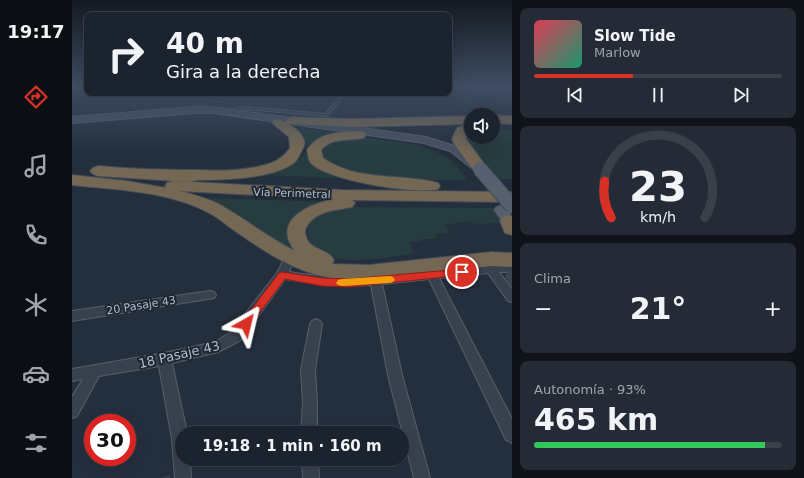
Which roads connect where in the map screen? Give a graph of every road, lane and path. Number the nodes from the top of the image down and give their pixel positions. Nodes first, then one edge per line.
1 (244, 108) edge
2 (250, 108) edge
3 (332, 108) edge
4 (230, 114) junction
5 (102, 119) junction
6 (500, 119) edge
7 (72, 120) edge
8 (271, 120) junction
9 (464, 120) edge
10 (512, 120) edge
11 (72, 124) edge
12 (500, 124) edge
13 (512, 125) edge
14 (464, 130) edge
15 (359, 135) junction
16 (72, 169) edge
17 (477, 172) junction
18 (158, 176) junction
19 (72, 179) edge
20 (512, 184) edge
21 (432, 186) junction
22 (412, 197) junction
23 (512, 197) edge
24 (509, 218) edge
25 (512, 244) edge
26 (290, 257) junction
27 (512, 260) edge
28 (512, 268) edge
29 (491, 269) junction
30 (282, 275) junction
31 (432, 275) junction
32 (376, 281) junction
33 (210, 295) dead end
34 (512, 298) edge
35 (72, 316) edge
36 (316, 324) dead end
37 (164, 360) junction
38 (96, 371) junction
39 (72, 375) edge
40 (72, 411) edge
41 (309, 426) edge
42 (512, 435) edge
43 (310, 466) edge
44 (180, 478) edge
45 (311, 478) edge
46 (422, 478) edge

1 - 4 lane
2 - 3 lane
4 - 5 main road
4 - 8 main road
5 - 7 main road
5 - 11 main road
6 - 10 highway
8 - 9 highway
8 - 15 main road
8 - 17 main road
8 - 18 highway
12 - 13 highway
14 - 17 highway
15 - 17 main road
15 - 21 highway
16 - 18 highway, Vía Perimetral
17 - 24 main road
18 - 21 highway, Vía Perimetral
19 - 22 highway, Vía Perimetral
19 - 26 highway
20 - 21 highway, Vía Perimetral
22 - 23 highway, Vía Perimetral
22 - 25 highway
26 - 27 highway
26 - 30 street, 18 Pasaje 43
28 - 29 street
29 - 31 street
29 - 34 street
30 - 32 street
30 - 37 street, 18 Pasaje 43
31 - 32 street
31 - 42 street
32 - 46 street
33 - 35 street, 20 Pasaje 43
36 - 41 street
37 - 38 street, 18 Pasaje 43
37 - 44 street
38 - 39 street, 18 Pasaje 43
38 - 40 street
43 - 45 street

